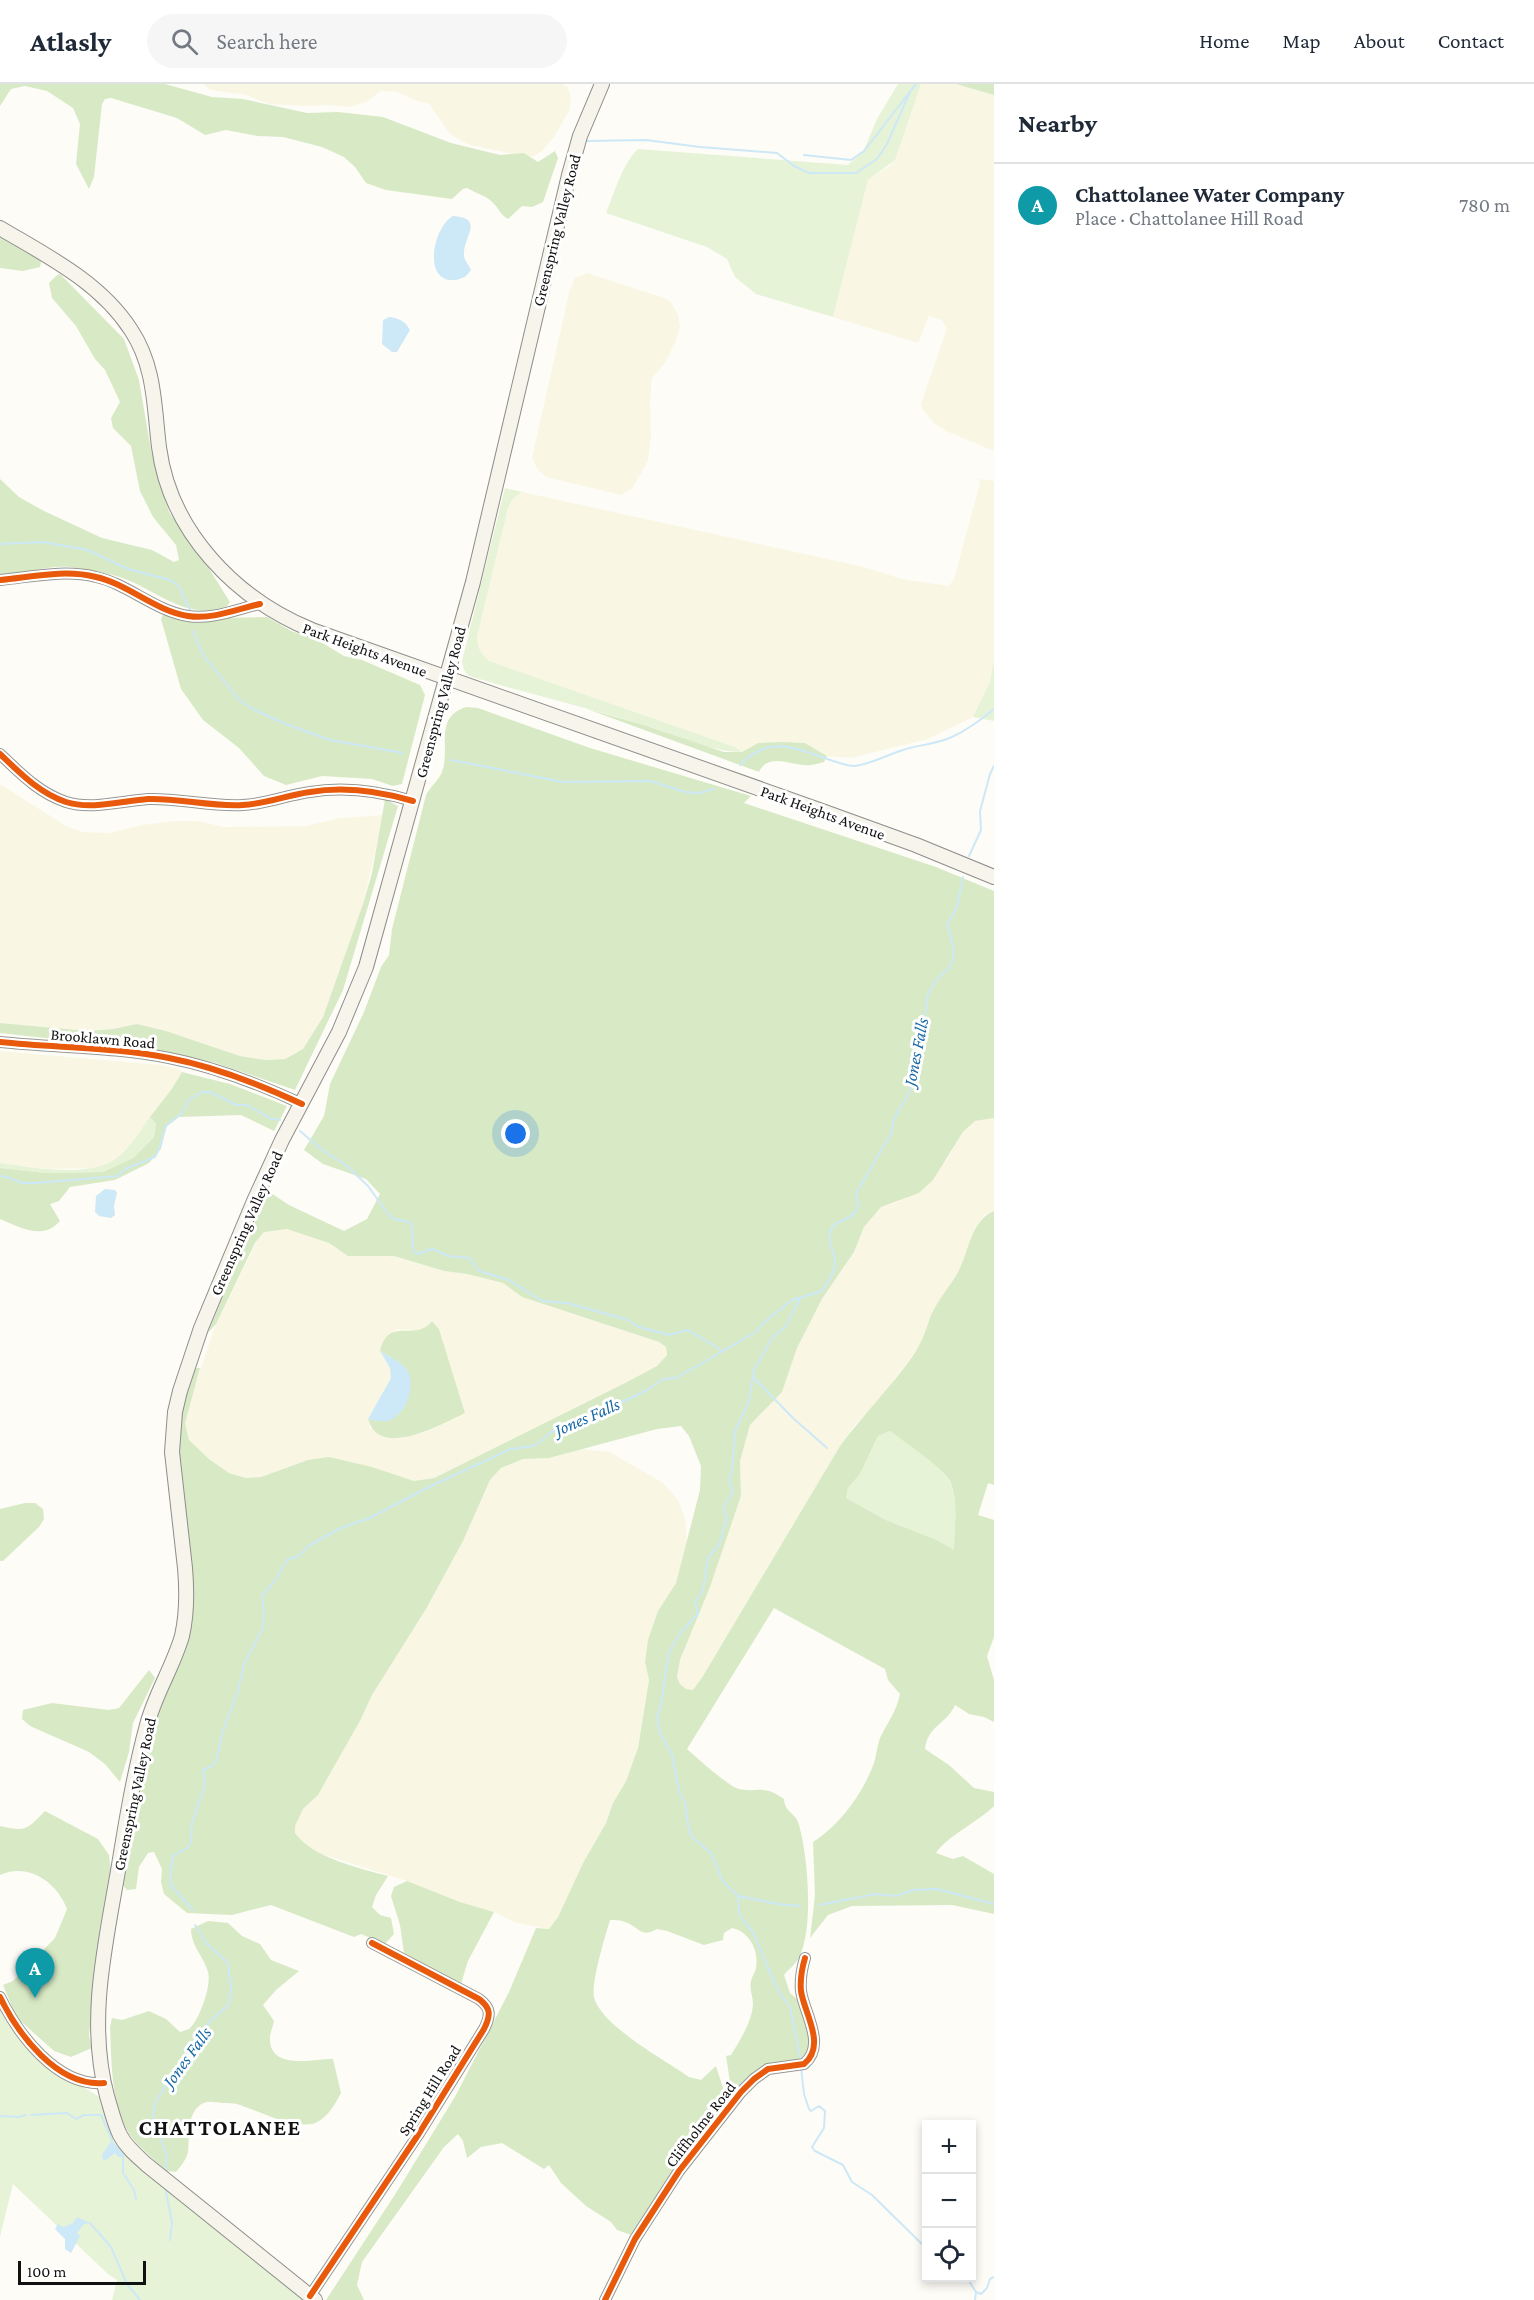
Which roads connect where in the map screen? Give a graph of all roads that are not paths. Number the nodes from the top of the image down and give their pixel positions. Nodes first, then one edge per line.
1 (602, 84) edge
2 (0, 228) edge
3 (0, 580) edge
4 (260, 604) junction
5 (447, 680) junction
6 (0, 754) edge
7 (413, 801) junction
8 (994, 877) edge
9 (0, 1042) edge
10 (302, 1104) junction
11 (372, 1943) dead end
12 (805, 1958) dead end
13 (0, 1997) edge
14 (104, 2083) junction
15 (313, 2298) edge
16 (605, 2300) edge

1 - 5 main road, Greenspring Valley Road
2 - 4 main road, Park Heights Avenue
3 - 4 street
4 - 5 main road, Park Heights Avenue
5 - 7 main road, Greenspring Valley Road
5 - 8 main road, Park Heights Avenue
6 - 7 street
7 - 10 main road, Greenspring Valley Road
9 - 10 street, Brooklawn Road
10 - 14 main road, Greenspring Valley Road
11 - 15 street, Spring Hill Road
12 - 16 street, Cliffholme Road
13 - 14 street
14 - 15 main road, Greenspring Valley Road

